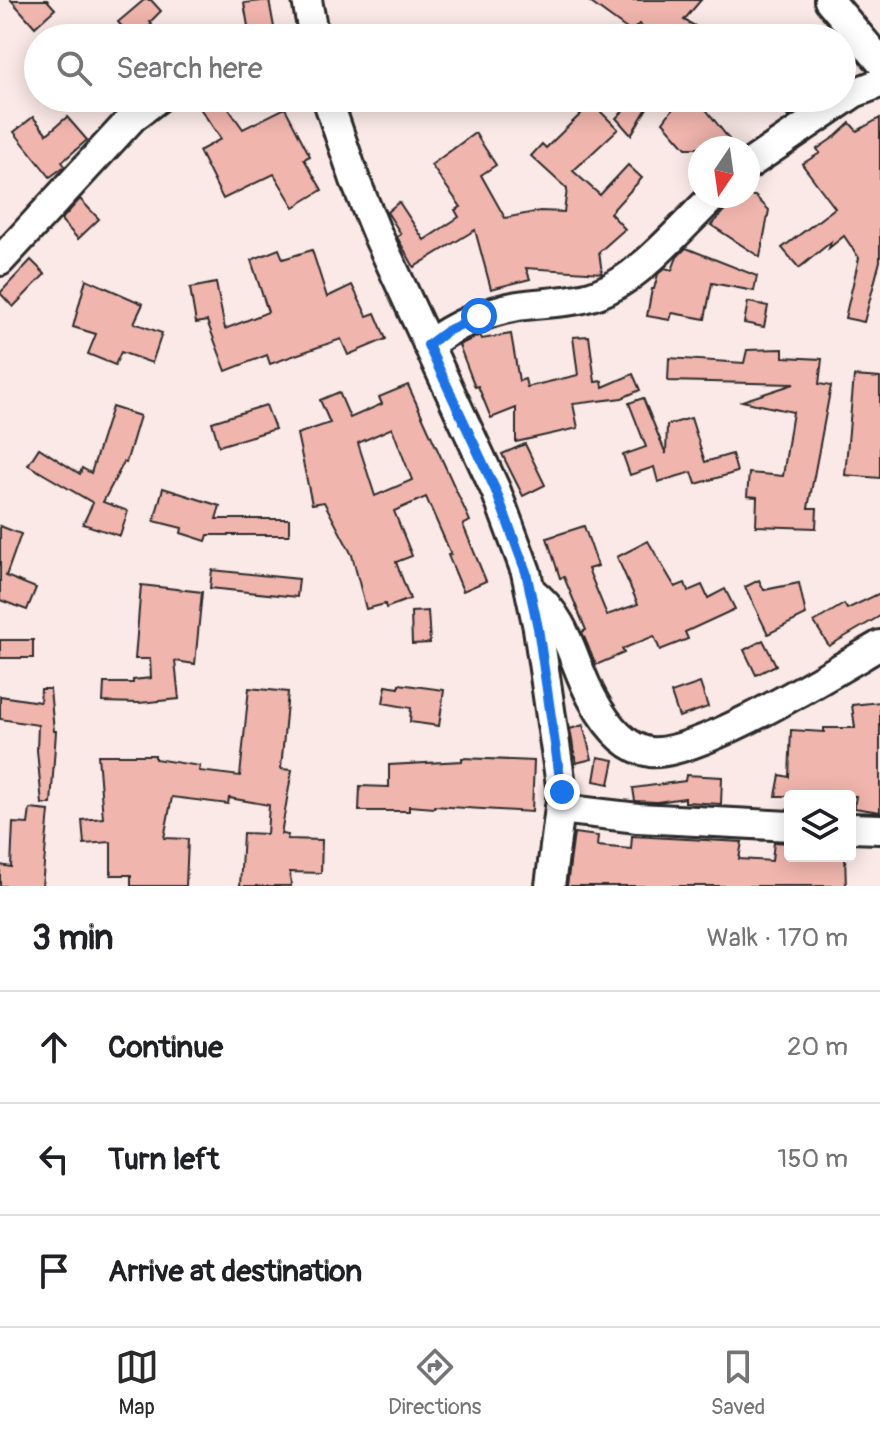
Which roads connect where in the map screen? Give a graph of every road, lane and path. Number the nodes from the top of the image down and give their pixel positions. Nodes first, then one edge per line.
1 (307, 0) edge
2 (829, 0) edge
3 (311, 24) edge
4 (849, 24) edge
5 (856, 32) edge
6 (880, 61) edge
7 (880, 83) edge
8 (856, 92) edge
9 (140, 112) edge
10 (332, 112) edge
11 (824, 112) edge
12 (760, 156) edge
13 (701, 208) edge
14 (0, 261) edge
15 (428, 345) junction
16 (531, 591) junction
17 (880, 645) edge
18 (560, 809) junction
19 (784, 826) edge
20 (856, 828) edge
21 (880, 829) edge
22 (550, 886) edge

1 - 3 street
2 - 4 street
5 - 6 street
7 - 8 street
9 - 14 street
10 - 15 street
11 - 12 street
13 - 15 street
15 - 16 street
16 - 17 street
16 - 18 street
18 - 19 street
18 - 22 street
20 - 21 street

